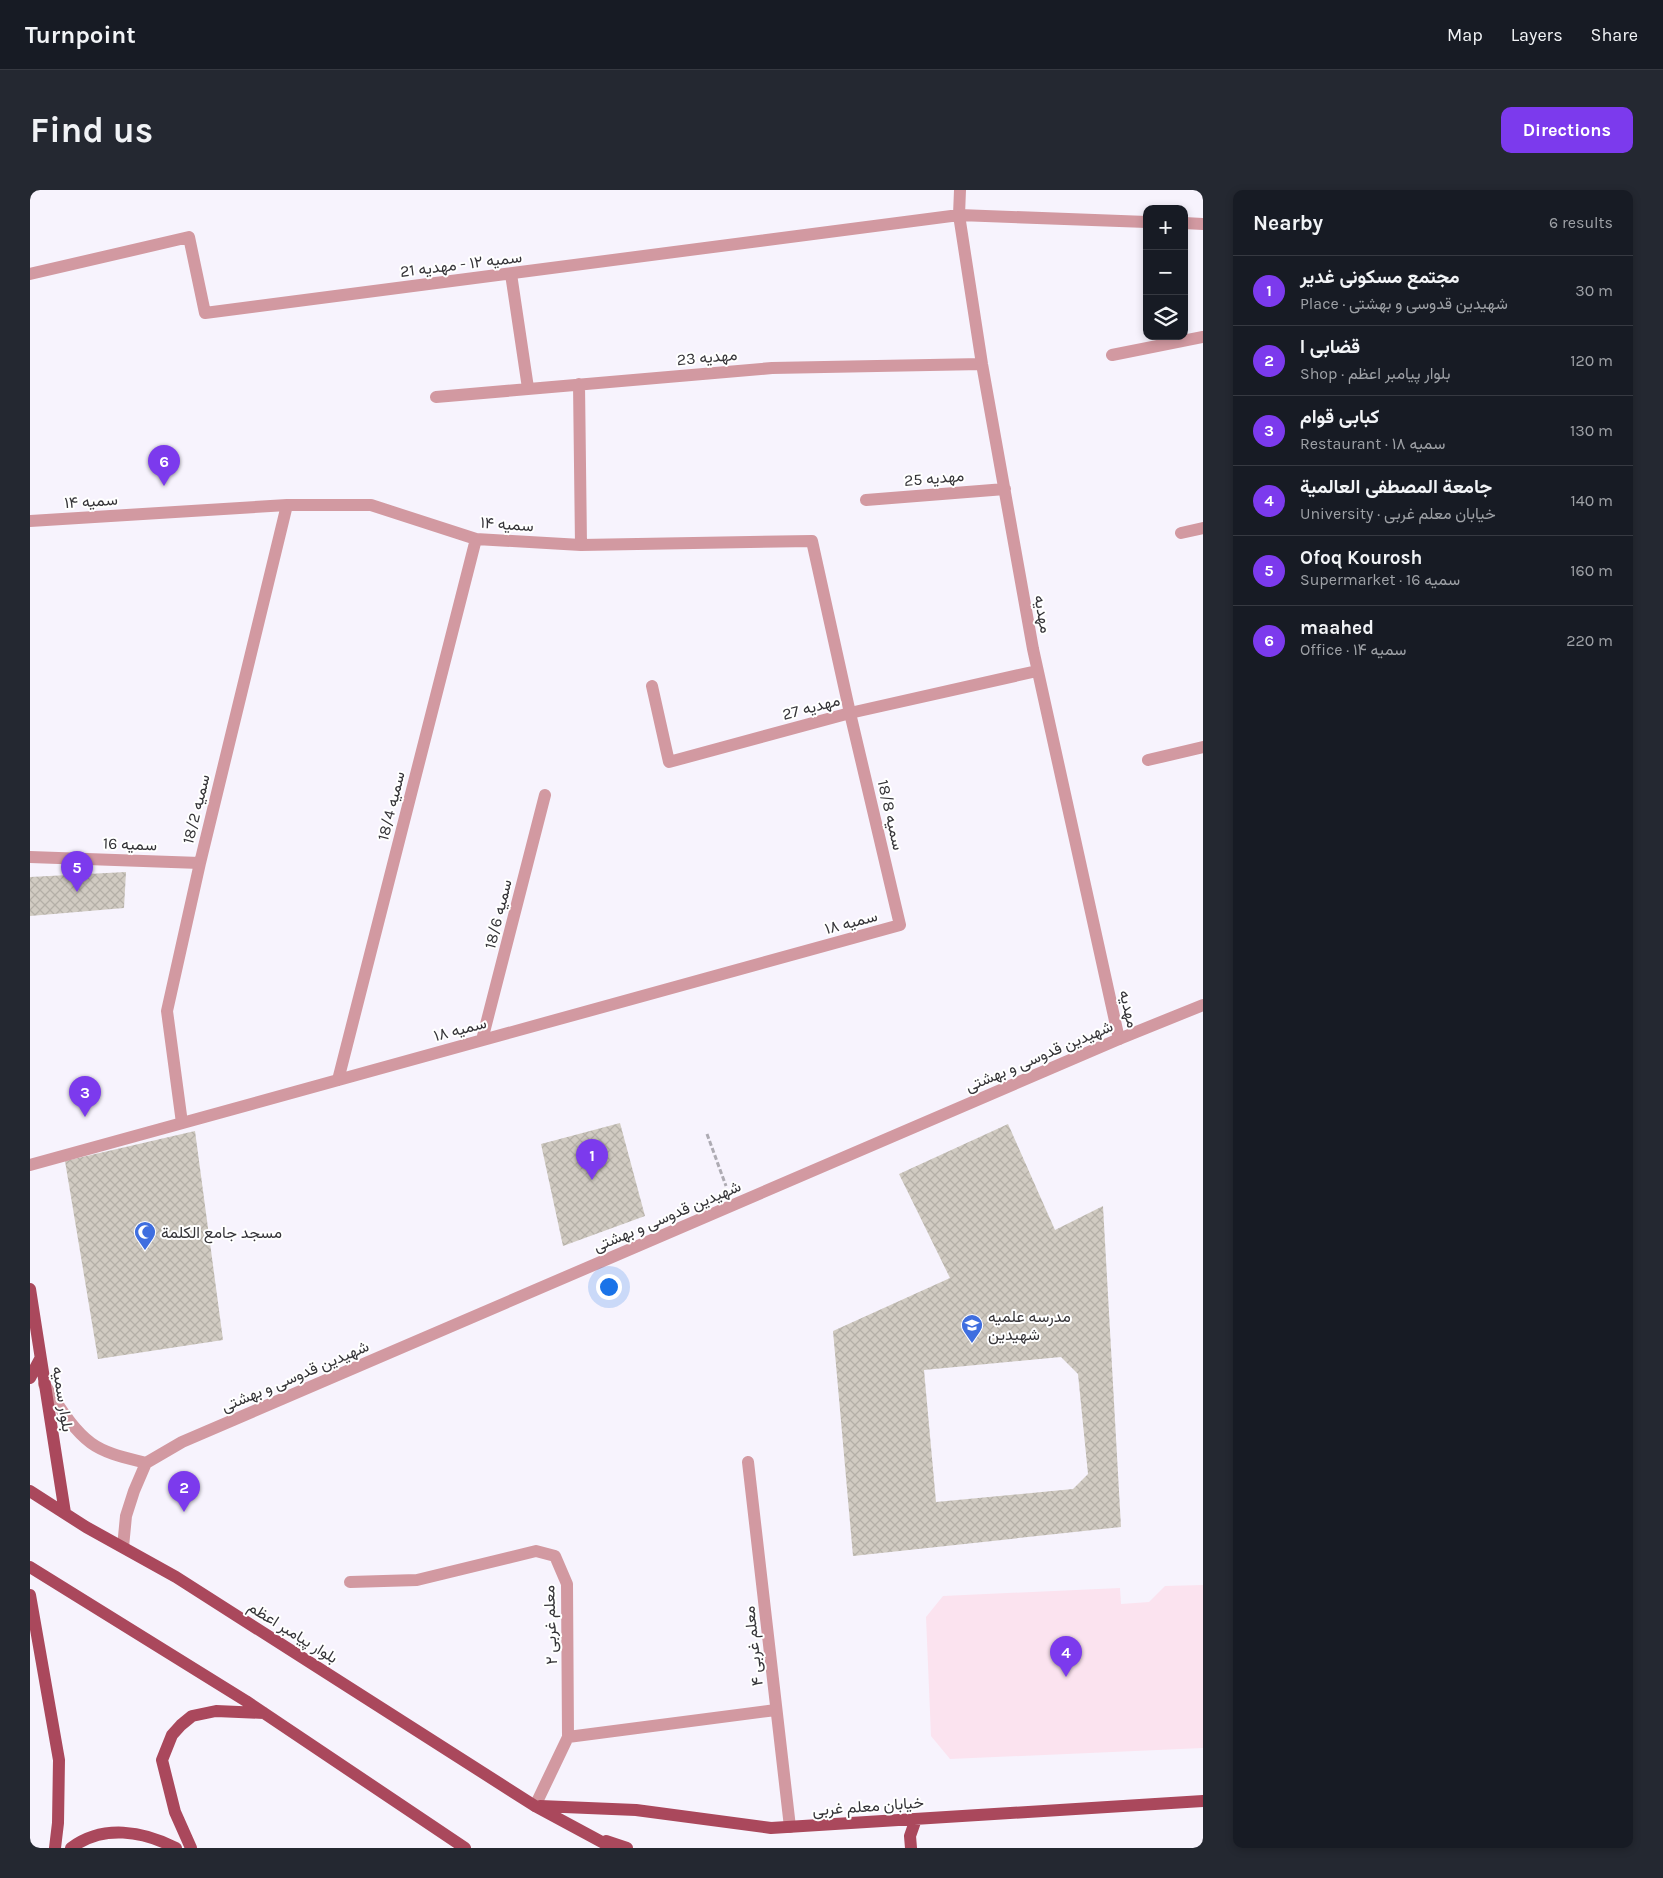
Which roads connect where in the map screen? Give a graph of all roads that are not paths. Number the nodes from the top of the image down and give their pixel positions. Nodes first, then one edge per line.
1 (960, 190) edge
2 (959, 215) junction
3 (1143, 222) edge
4 (1188, 223) edge
5 (1203, 224) edge
6 (30, 274) edge
7 (511, 274) junction
8 (1203, 337) edge
9 (1112, 355) dead end
10 (982, 364) junction
11 (579, 384) junction
12 (528, 388) junction
13 (436, 397) dead end
14 (1005, 489) junction
15 (866, 500) dead end
16 (287, 505) junction
17 (30, 521) edge
18 (1203, 528) edge
19 (1181, 533) dead end
20 (476, 540) junction
21 (581, 544) junction
22 (1037, 671) junction
23 (652, 686) dead end
24 (850, 713) junction
25 (1203, 747) edge
26 (1148, 760) dead end
27 (545, 795) dead end
28 (30, 857) edge
29 (200, 863) junction
30 (900, 925) joint
31 (1203, 1005) edge
32 (1119, 1039) junction
33 (482, 1040) junction
34 (338, 1080) junction
35 (182, 1123) junction
36 (30, 1165) edge
37 (30, 1289) edge
38 (40, 1359) junction
39 (30, 1378) edge
40 (44, 1384) junction
41 (748, 1462) dead end
42 (146, 1463) junction
43 (30, 1491) edge
44 (65, 1513) junction
45 (123, 1547) junction
46 (30, 1567) edge
47 (350, 1582) dead end
48 (30, 1595) edge
49 (33, 1622) edge
50 (776, 1710) junction
51 (264, 1713) junction
52 (568, 1737) junction
53 (1203, 1801) edge
54 (535, 1806) junction
55 (916, 1819) junction
56 (790, 1827) junction
57 (595, 1837) junction
58 (452, 1843) edge
59 (55, 1848) edge
60 (71, 1848) edge
61 (176, 1848) edge
62 (192, 1848) edge
63 (466, 1848) edge
64 (613, 1848) edge
65 (627, 1848) edge
66 (911, 1848) edge

1 - 2 street, مهدیه
2 - 3 street, سمیه ۱۲ - مهدیه 21
2 - 7 street, سمیه ۱۲ - مهدیه 21
2 - 10 street, مهدیه
4 - 5 street
6 - 7 street, سمیه ۱۲ - مهدیه 21
7 - 12 street
8 - 9 street
10 - 11 street, مهدیه 23
10 - 14 street, مهدیه
11 - 12 street, مهدیه 23
11 - 21 street
12 - 13 street, مهدیه 23
14 - 15 street, مهدیه 25
14 - 22 street, مهدیه
16 - 17 street, سمیه ۱۴
16 - 20 street, سمیه ۱۴
16 - 29 street, سمیه 18/2
18 - 19 street
20 - 21 street, سمیه ۱۴
20 - 34 street, سمیه 18/4
21 - 24 street, سمیه ۱۴
22 - 24 street, مهدیه 27
22 - 32 street, مهدیه
23 - 24 street, مهدیه 27
24 - 30 street, سمیه 18/8
25 - 26 street
27 - 33 street, سمیه 18/6
28 - 29 street, سمیه 16
29 - 35 street, سمیه 18/2
30 - 33 street, سمیه ۱۸
31 - 32 street, شهیدین قدوسی و بهشتی
32 - 42 street, شهیدین قدوسی و بهشتی
33 - 34 street, سمیه ۱۸
34 - 35 street, سمیه ۱۸
35 - 36 street, سمیه ۱۸
37 - 38 main road, بلوار سمیه
38 - 39 main road
38 - 40 main road, بلوار سمیه
40 - 42 street
40 - 44 main road, بلوار سمیه
41 - 50 street, معلم غربی ۴
42 - 45 street
43 - 44 main road, بلوار پیامبر اعظم
44 - 45 main road, بلوار پیامبر اعظم
45 - 54 main road, بلوار پیامبر اعظم
46 - 51 main road
47 - 52 street, معلم غربی ۲
48 - 49 main road
49 - 59 main road
50 - 52 street
50 - 56 street, معلم غربی ۴
51 - 58 main road
51 - 62 main road
52 - 54 street, معلم غربی ۲
53 - 55 main road, خیابان معلم غربی
54 - 56 main road, خیابان معلم غربی
54 - 57 main road, بلوار پیامبر اعظم
55 - 56 main road, خیابان معلم غربی
55 - 66 main road
57 - 64 main road
57 - 65 main road
58 - 63 main road
60 - 61 main road

